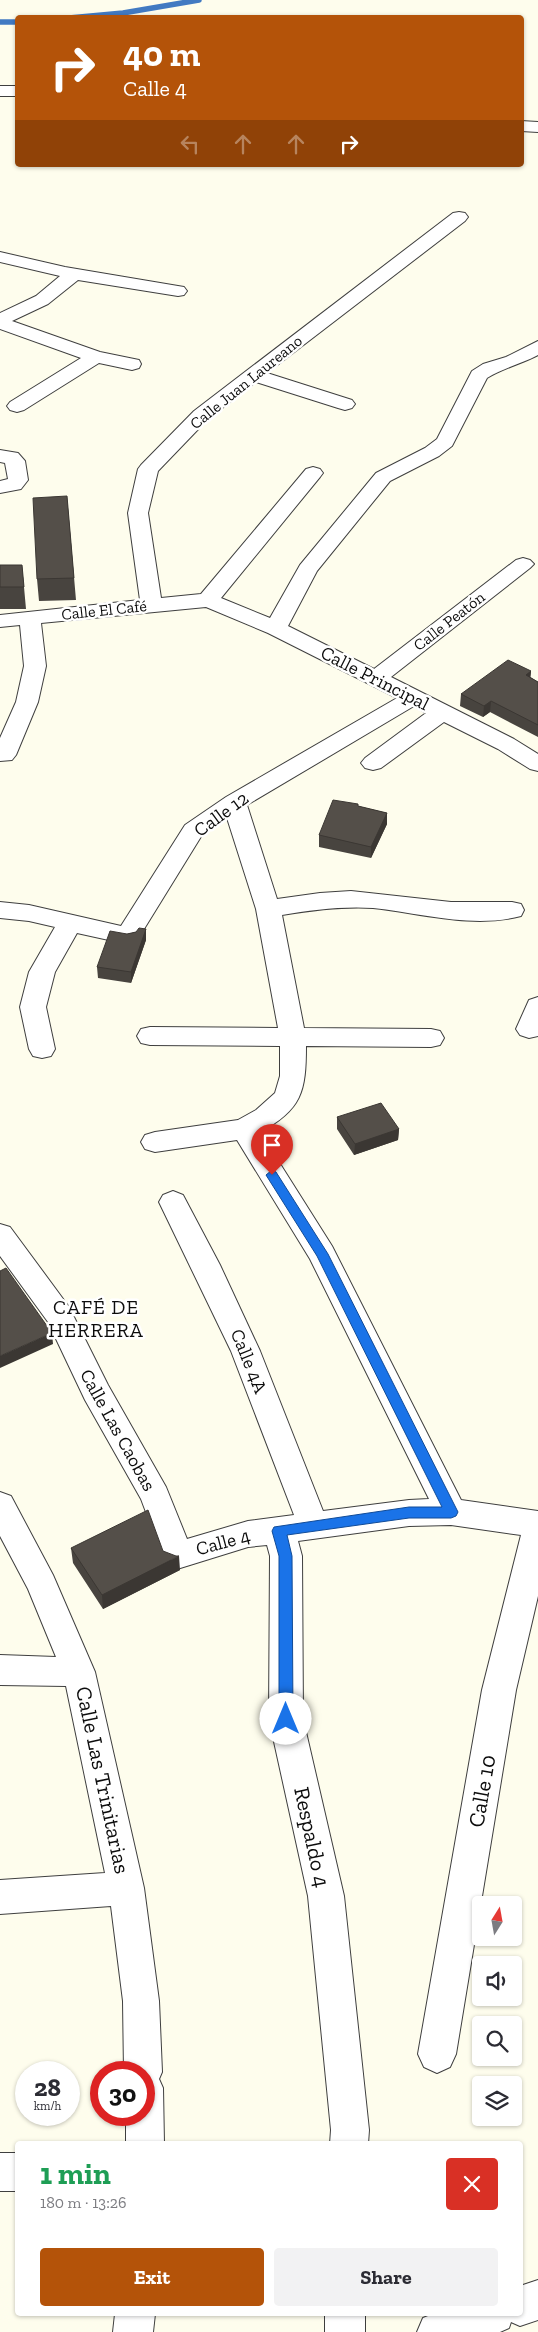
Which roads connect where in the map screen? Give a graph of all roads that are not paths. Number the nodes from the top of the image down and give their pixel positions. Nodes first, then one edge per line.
1 (0, 91) edge
2 (15, 91) edge
3 (524, 126) edge
4 (538, 127) edge
5 (460, 217) dead end
6 (0, 257) edge
7 (74, 274) junction
8 (178, 291) dead end
9 (0, 322) edge
10 (538, 347) edge
11 (96, 357) junction
12 (132, 364) dead end
13 (253, 376) junction
14 (345, 404) dead end
15 (17, 406) dead end
16 (0, 456) edge
17 (313, 473) dead end
18 (0, 488) edge
19 (523, 564) dead end
20 (208, 600) junction
21 (151, 606) junction
22 (30, 617) junction
23 (0, 621) edge
24 (276, 628) junction
25 (376, 678) junction
26 (414, 697) junction
27 (442, 712) junction
28 (4, 756) dead end
29 (373, 763) dead end
30 (538, 764) edge
31 (234, 802) junction
32 (268, 909) junction
33 (0, 910) edge
34 (512, 910) dead end
35 (70, 923) junction
36 (150, 1036) dead end
37 (293, 1038) junction
38 (430, 1038) dead end
39 (42, 1049) dead end
40 (244, 1129) junction
41 (155, 1142) dead end
42 (173, 1202) dead end
43 (0, 1235) edge
44 (0, 1505) edge
45 (451, 1512) junction
46 (538, 1524) edge
47 (314, 1525) junction
48 (538, 1530) edge
49 (279, 1531) junction
50 (177, 1555) joint
51 (0, 1670) edge
52 (79, 1672) junction
53 (126, 1888) junction
54 (0, 1897) edge
55 (437, 2054) dead end
56 (143, 2061) edge
57 (145, 2126) edge
58 (145, 2141) edge
59 (349, 2141) edge
60 (0, 2172) edge
61 (15, 2172) edge
62 (538, 2300) edge
63 (523, 2305) edge
64 (135, 2316) edge
65 (346, 2316) edge
66 (489, 2316) edge
67 (133, 2332) edge
68 (345, 2332) edge
69 (437, 2332) edge

1 - 2 street
3 - 4 street
5 - 13 street, Calle Juan Laureano
6 - 7 street
7 - 8 street
7 - 9 street
9 - 11 street
10 - 24 street
11 - 12 street
11 - 15 street
13 - 14 street
13 - 21 street, Calle Juan Laureano
16 - 18 street
17 - 20 street
19 - 25 street, Calle Peatón
20 - 21 street, Calle El Café
20 - 24 street, Calle Principal
21 - 22 street, Calle El Café
22 - 23 street, Calle El Café
22 - 28 street
24 - 25 street, Calle Principal
25 - 26 street, Calle Principal
26 - 27 street, Calle Principal
26 - 31 street, Calle 12
27 - 29 street
27 - 30 street, Calle Principal
31 - 32 street
31 - 35 street, Calle 12
32 - 34 street
32 - 37 street
33 - 35 street, Calle 12
35 - 39 street
36 - 37 street
37 - 38 street
37 - 40 street
40 - 41 street
40 - 45 street
42 - 47 street, Calle 4A
43 - 50 street, Calle Las Caobas
44 - 52 street, Calle Las Trinitarias
45 - 46 street, Calle 4
45 - 47 street, Calle 4
47 - 49 street, Calle 4
48 - 55 street, Calle 10
49 - 50 street, Calle 4
49 - 59 street, Respaldo 4
51 - 52 street
52 - 53 street, Calle Las Trinitarias
53 - 54 street
53 - 56 street, Calle Las Trinitarias
57 - 58 street
60 - 61 street
62 - 63 street
64 - 67 street
65 - 68 street
66 - 69 street

